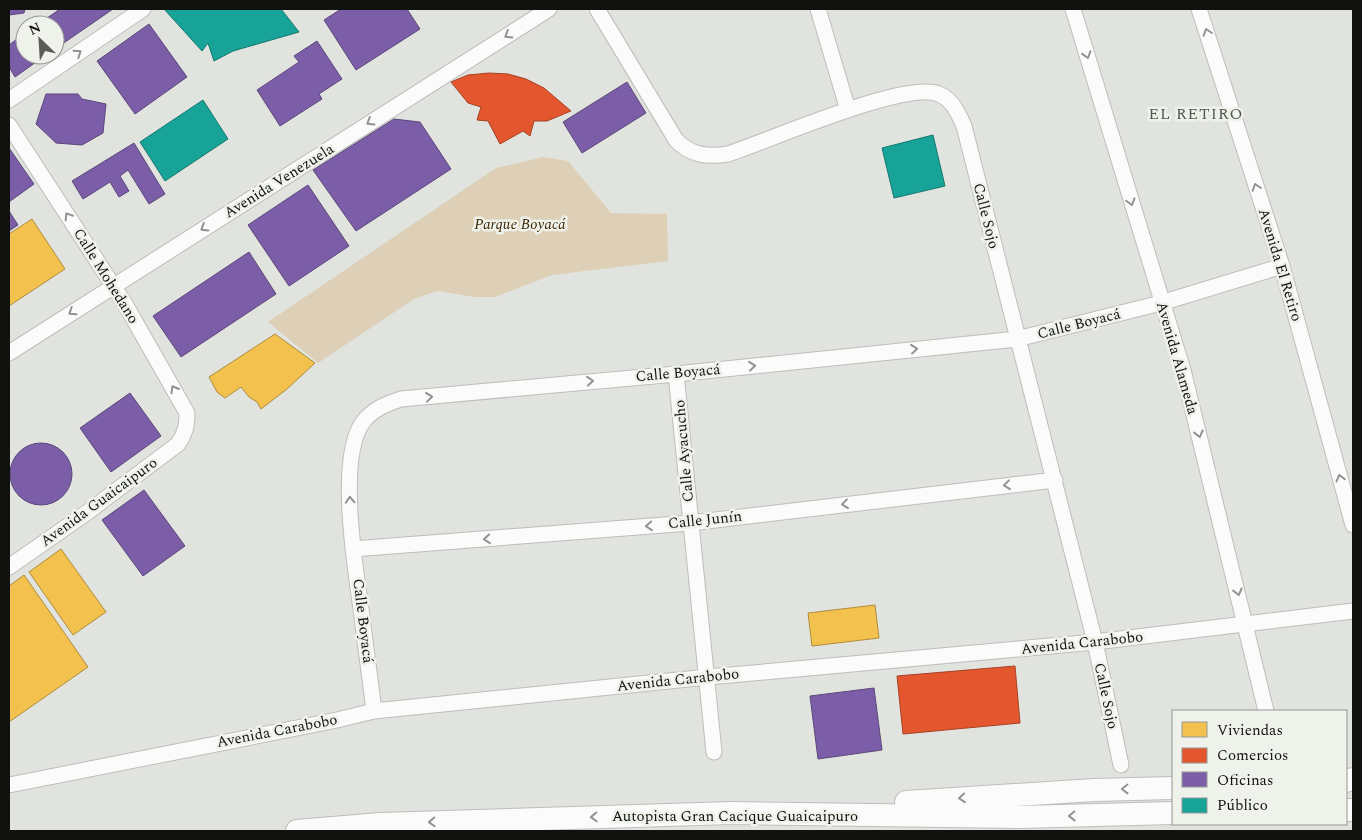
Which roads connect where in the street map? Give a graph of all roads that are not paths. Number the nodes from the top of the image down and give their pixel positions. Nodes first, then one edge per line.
1 (143, 9) edge
2 (549, 9) edge
3 (597, 9) edge
4 (818, 9) edge
5 (1073, 9) edge
6 (1199, 9) edge
7 (9, 100) edge
8 (848, 110) junction
9 (9, 125) edge
10 (1282, 266) junction
11 (114, 286) junction
12 (1162, 303) junction
13 (1017, 339) junction
14 (9, 353) edge
15 (676, 374) junction
16 (185, 434) joint
17 (1055, 480) junction
18 (690, 523) junction
19 (1353, 525) edge
20 (353, 549) junction
21 (9, 567) edge
22 (1353, 611) edge
23 (1246, 625) junction
24 (1095, 642) junction
25 (708, 677) junction
26 (374, 710) junction
27 (1266, 710) edge
28 (714, 752) dead end
29 (1121, 765) dead end
30 (9, 785) edge
31 (1172, 788) edge
32 (731, 813) junction
33 (1172, 814) edge
34 (297, 831) edge

7 -> 1 street
2 -> 11 street, Avenida Venezuela
3 - 8 street, Calle Sojo
4 - 8 street
5 -> 12 street, Avenida Alameda
10 -> 6 street, Avenida El Retiro
8 - 13 street, Calle Sojo
11 -> 9 street, Calle Mohedano
10 - 12 street, Calle Boyacá
19 -> 10 street, Avenida El Retiro
11 -> 14 street, Avenida Venezuela
16 -> 11 street, Calle Mohedano
12 - 13 street, Calle Boyacá
12 -> 23 street, Avenida Alameda
15 -> 13 street, Calle Boyacá
13 - 17 street, Calle Sojo
15 - 18 street, Calle Ayacucho
20 -> 15 street, Calle Boyacá
16 - 21 street, Avenida Guaicaipuro
17 -> 18 street, Calle Junín
17 - 24 street, Calle Sojo
18 -> 20 street, Calle Junín
18 - 25 street, Calle Ayacucho
20 - 26 street, Calle Boyacá
22 - 23 street, Avenida Carabobo
23 - 24 street, Avenida Carabobo
23 - 27 street, Avenida Alameda
24 - 25 street, Avenida Carabobo
24 - 29 street, Calle Sojo
25 - 26 street, Avenida Carabobo
25 - 28 street, Calle Ayacucho
26 - 30 street, Avenida Carabobo
31 -> 32 highway
33 -> 32 highway, Autopista Gran Cacique Guaicaipuro
32 -> 34 highway, Autopista Gran Cacique Guaicaipuro

